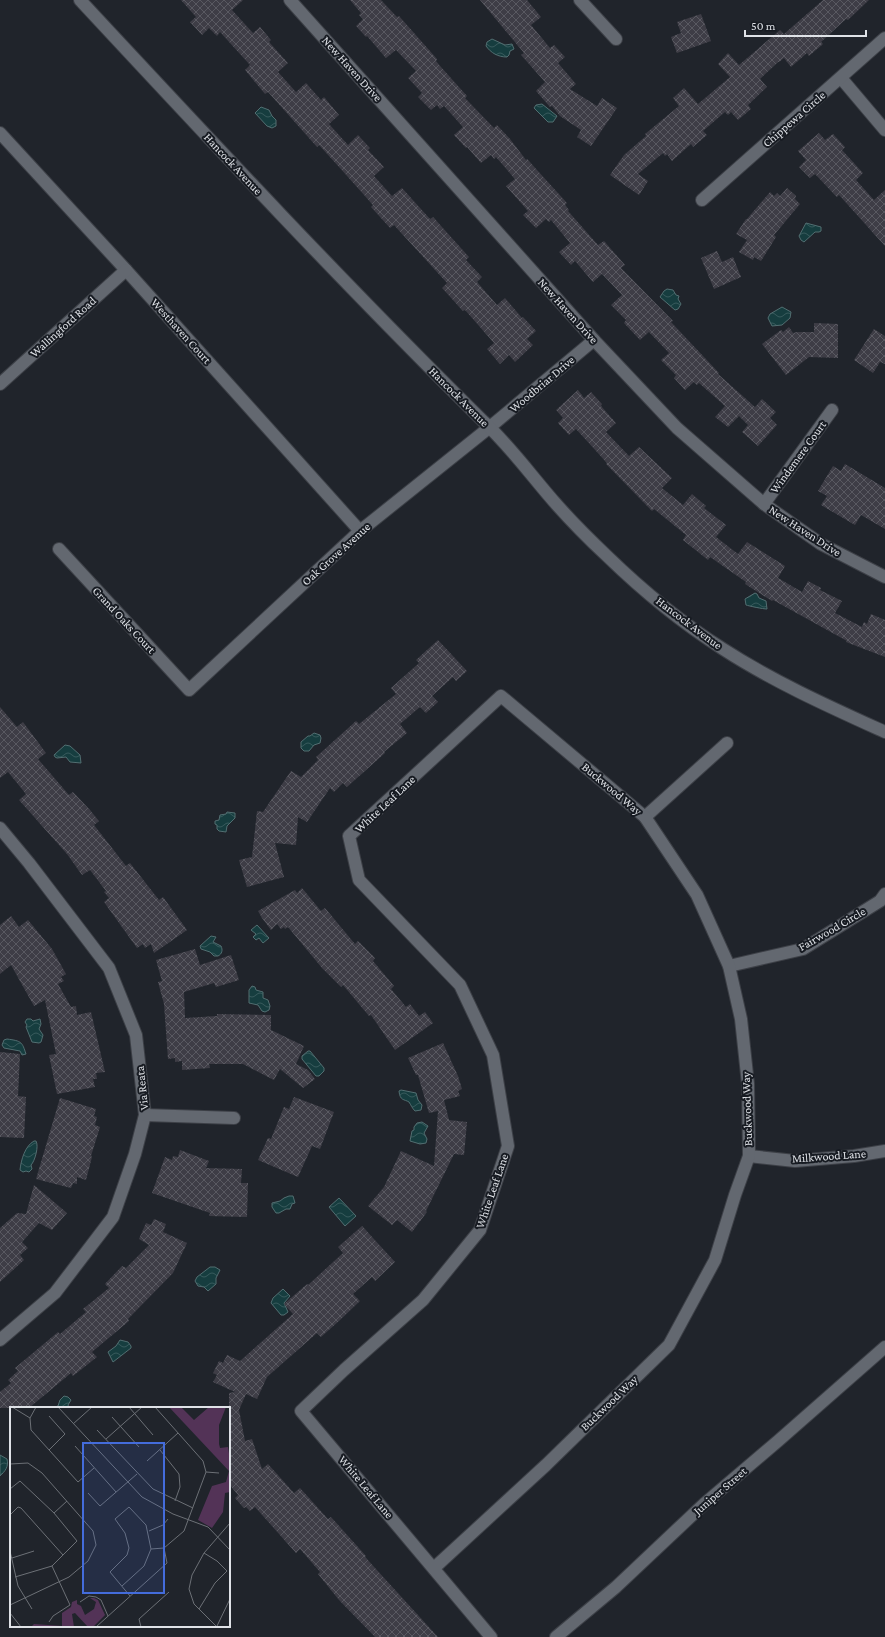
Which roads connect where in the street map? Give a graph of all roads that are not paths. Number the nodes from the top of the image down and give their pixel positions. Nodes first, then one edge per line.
1 (80, 0) edge
2 (290, 0) edge
3 (580, 0) edge
4 (885, 38) edge
5 (616, 39) dead end
6 (841, 78) junction
7 (885, 130) edge
8 (0, 133) edge
9 (702, 200) dead end
10 (126, 270) junction
11 (594, 340) junction
12 (0, 384) edge
13 (832, 410) dead end
14 (490, 427) junction
15 (764, 504) junction
16 (360, 531) junction
17 (59, 550) dead end
18 (885, 577) edge
19 (189, 690) joint
20 (502, 696) joint
21 (885, 732) edge
22 (727, 743) dead end
23 (645, 816) junction
24 (0, 828) edge
25 (885, 894) edge
26 (729, 966) junction
27 (145, 1115) junction
28 (234, 1118) dead end
29 (885, 1151) edge
30 (749, 1156) junction
31 (0, 1340) edge
32 (885, 1347) edge
33 (434, 1568) junction
34 (491, 1637) edge
35 (556, 1637) edge

1 - 14 street, Hancock Avenue
2 - 11 street, New Haven Drive
3 - 5 street
4 - 6 street, Chippewa Circle
6 - 7 street
6 - 9 street, Chippewa Circle
8 - 10 street, Westhaven Court
10 - 12 street, Wallingford Road
10 - 16 street, Westhaven Court
11 - 14 street, Woodbriar Drive
11 - 15 street, New Haven Drive
13 - 15 street, Windemere Court
14 - 16 street, Oak Grove Avenue
14 - 21 street, Hancock Avenue
15 - 18 street, New Haven Drive
16 - 19 street, Oak Grove Avenue
17 - 19 street, Grand Oaks Court
20 - 23 street, Buckwood Way
20 - 33 street, White Leaf Lane
22 - 23 street
23 - 26 street, Buckwood Way
24 - 27 street, Via Reata
25 - 26 street, Fairwood Circle
26 - 30 street, Buckwood Way
27 - 28 street
27 - 31 street, Via Reata
29 - 30 street, Milkwood Lane
30 - 33 street, Buckwood Way
32 - 35 street, Juniper Street
33 - 34 street, White Leaf Lane

